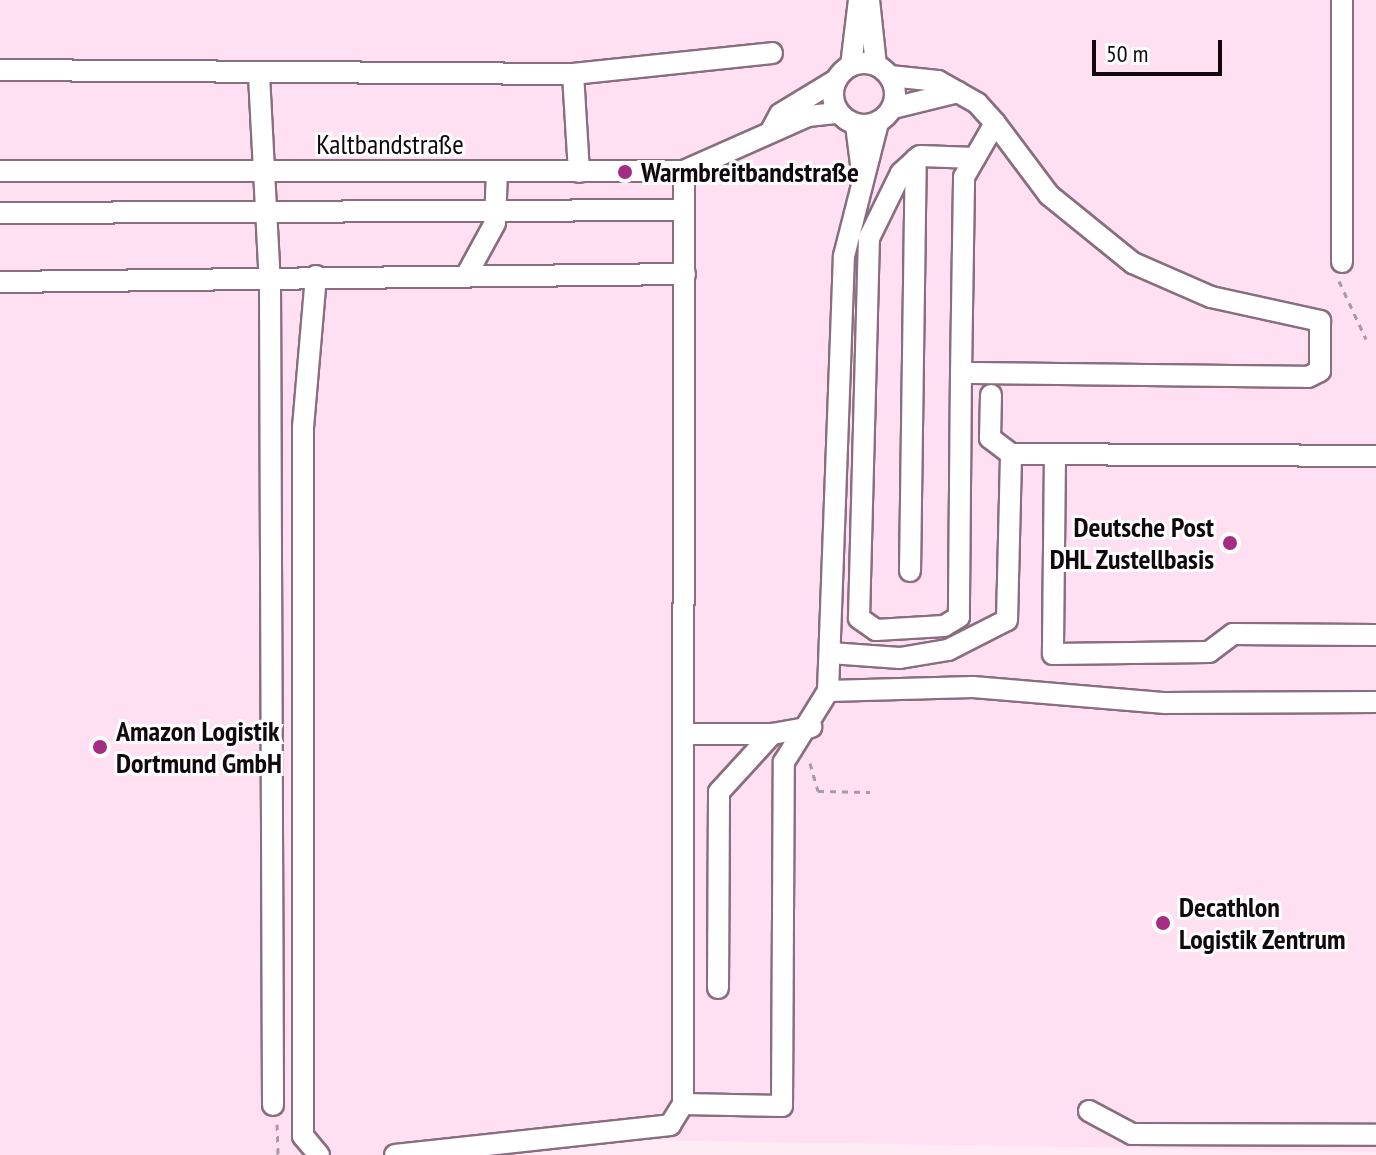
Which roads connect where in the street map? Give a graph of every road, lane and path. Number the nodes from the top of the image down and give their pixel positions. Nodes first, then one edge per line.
1 (859, 0) edge
2 (869, 0) edge
3 (1342, 0) edge
4 (772, 53) dead end
5 (0, 70) edge
6 (883, 71) junction
7 (844, 73) junction
8 (573, 74) junction
9 (259, 75) junction
10 (958, 92) junction
11 (893, 108) junction
12 (847, 119) junction
13 (878, 123) junction
14 (995, 123) junction
15 (771, 131) junction
16 (975, 158) junction
17 (916, 159) junction
18 (0, 171) edge
19 (497, 171) junction
20 (684, 171) junction
21 (266, 172) junction
22 (324, 172) junction
23 (579, 172) junction
24 (864, 182) junction
25 (323, 209) junction
26 (684, 210) junction
27 (496, 211) junction
28 (265, 212) junction
29 (0, 213) edge
30 (1342, 262) joint
31 (685, 274) junction
32 (316, 276) junction
33 (466, 276) junction
34 (0, 282) edge
35 (270, 283) junction
36 (1366, 339) dead end
37 (961, 373) junction
38 (991, 395) dead end
39 (1011, 454) junction
40 (1055, 454) junction
41 (1376, 456) edge
42 (910, 571) dead end
43 (831, 618) junction
44 (859, 618) junction
45 (1376, 635) edge
46 (830, 653) junction
47 (828, 691) junction
48 (1376, 702) edge
49 (811, 727) junction
50 (685, 734) junction
51 (772, 734) junction
52 (810, 763) dead end
53 (870, 792) dead end
54 (718, 988) dead end
55 (683, 1104) junction
56 (273, 1105) joint
57 (1089, 1111) dead end
58 (1376, 1135) edge
59 (278, 1155) edge
60 (319, 1155) edge
61 (395, 1155) edge

1 - 7 street
2 - 6 street
3 - 30 street
4 - 8 street
5 - 9 street
6 - 7 street
6 - 10 street
6 - 11 street
7 - 12 street
7 - 15 street, Kaltbandstraße
8 - 9 street
8 - 23 street
9 - 21 street
10 - 11 street
10 - 14 street
11 - 13 street
12 - 13 street, Kaltbandstraße
12 - 15 street, Kaltbandstraße
12 - 24 street
13 - 24 street
14 - 16 street
14 - 37 street
15 - 20 street, Kaltbandstraße
16 - 17 street
16 - 37 street
17 - 42 street
17 - 44 street
18 - 21 street, Kaltbandstraße
19 - 22 street, Kaltbandstraße
19 - 23 street, Kaltbandstraße
19 - 27 street
20 - 23 street, Kaltbandstraße
20 - 26 street
21 - 22 street, Kaltbandstraße
21 - 28 street
22 - 25 street
24 - 43 street
25 - 27 street
25 - 28 street
26 - 27 street
26 - 31 street
27 - 33 street
28 - 29 street
28 - 35 street
30 - 36 path
31 - 33 street
31 - 50 street
32 - 33 street
32 - 35 street
32 - 60 street
34 - 35 street
35 - 56 street
37 - 44 street
38 - 39 street
39 - 40 street
39 - 46 street
40 - 41 street
40 - 45 street
43 - 44 street
43 - 46 street
46 - 47 street
47 - 48 street
47 - 49 street
49 - 51 street
49 - 55 street
50 - 51 street
50 - 55 street
51 - 54 street
52 - 53 path
55 - 61 street
56 - 59 path
57 - 58 street

